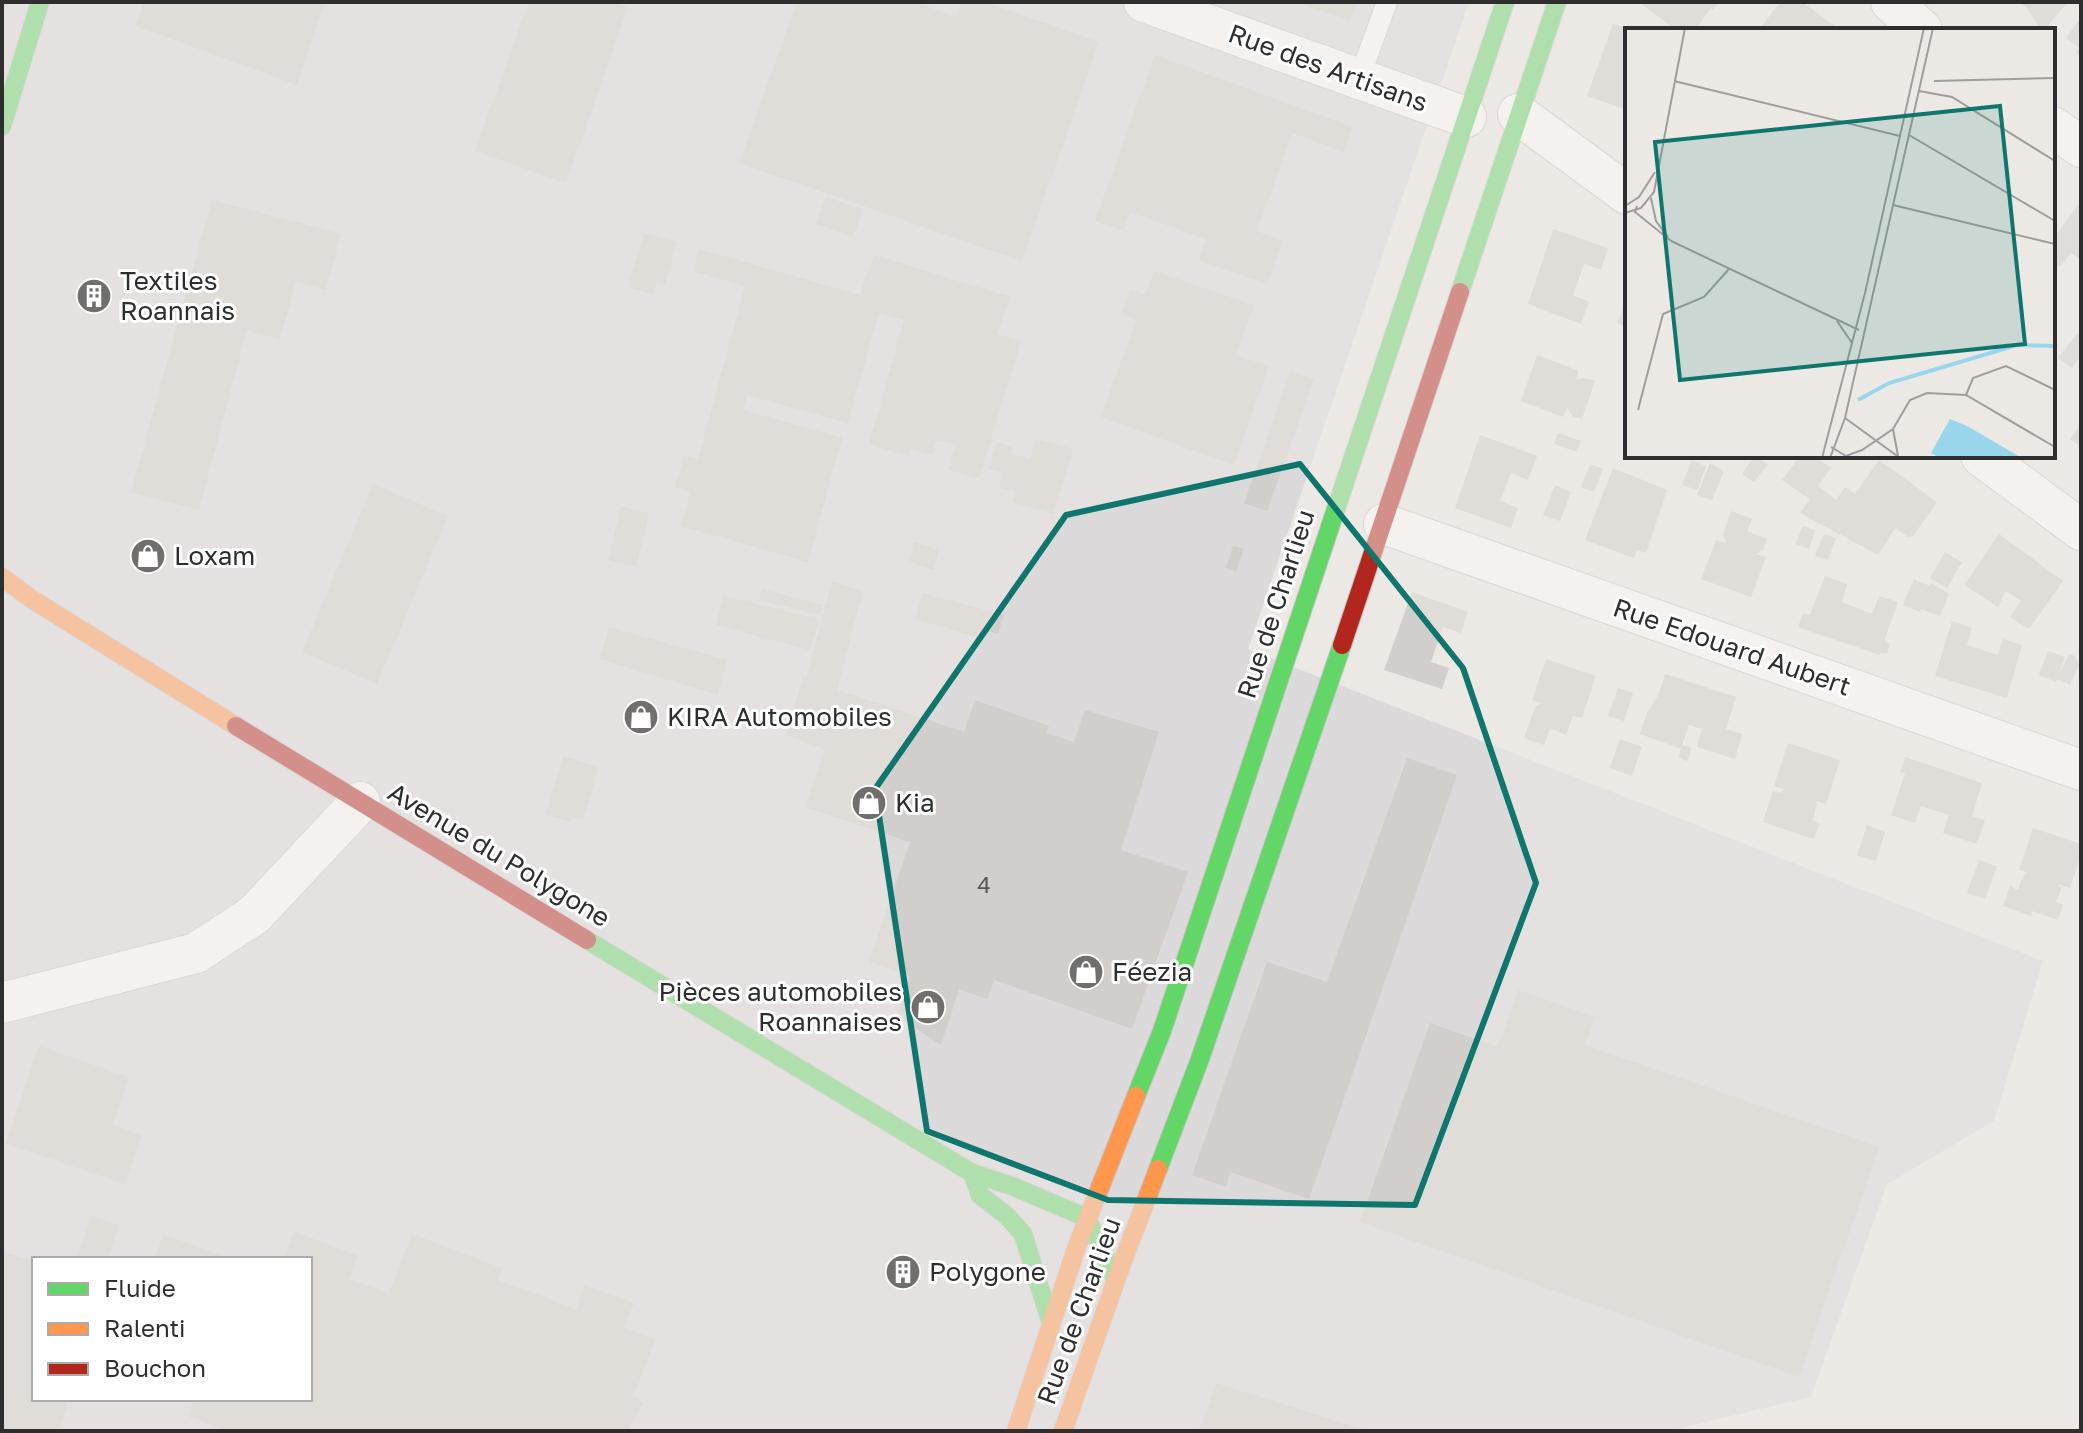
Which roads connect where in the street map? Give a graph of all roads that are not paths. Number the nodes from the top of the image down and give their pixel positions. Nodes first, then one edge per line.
1 (40, 2) edge
2 (1144, 2) edge
3 (1387, 2) edge
4 (1505, 2) edge
5 (1557, 2) edge
6 (1891, 2) edge
7 (1920, 28) edge
8 (1359, 79) junction
9 (1518, 114) junction
10 (1466, 117) junction
11 (2, 126) edge
12 (2055, 128) edge
13 (2081, 147) edge
14 (1625, 193) edge
15 (1984, 458) edge
16 (1384, 524) junction
17 (2081, 530) edge
18 (6, 569) edge
19 (2081, 770) edge
20 (360, 802) junction
21 (2, 1003) edge
22 (972, 1173) junction
23 (1143, 1209) junction
24 (1101, 1219) junction
25 (1116, 1280) junction
26 (1051, 1323) junction
27 (1016, 1431) edge
28 (1063, 1431) edge

1 - 11 main road
2 - 8 street, Rue des Artisans
3 - 8 lane
4 - 10 main road, Rue de Charlieu
5 - 9 main road, Rue de Charlieu
6 - 7 street
8 - 10 street, Rue des Artisans
9 - 14 street
9 - 16 main road, Rue de Charlieu
10 - 24 main road, Rue de Charlieu
12 - 13 street
15 - 17 street
16 - 19 street, Rue Edouard Aubert
16 - 23 main road, Rue de Charlieu
18 - 20 main road, Avenue du Polygone
20 - 21 street
20 - 22 main road, Avenue du Polygone
22 - 24 main road, Avenue du Polygone
22 - 26 main road, Avenue du Polygone
23 - 24 main road, Rue de Charlieu
23 - 25 main road, Rue de Charlieu
24 - 25 main road
24 - 26 main road, Rue de Charlieu
25 - 28 main road, Rue de Charlieu
26 - 27 main road, Rue de Charlieu

